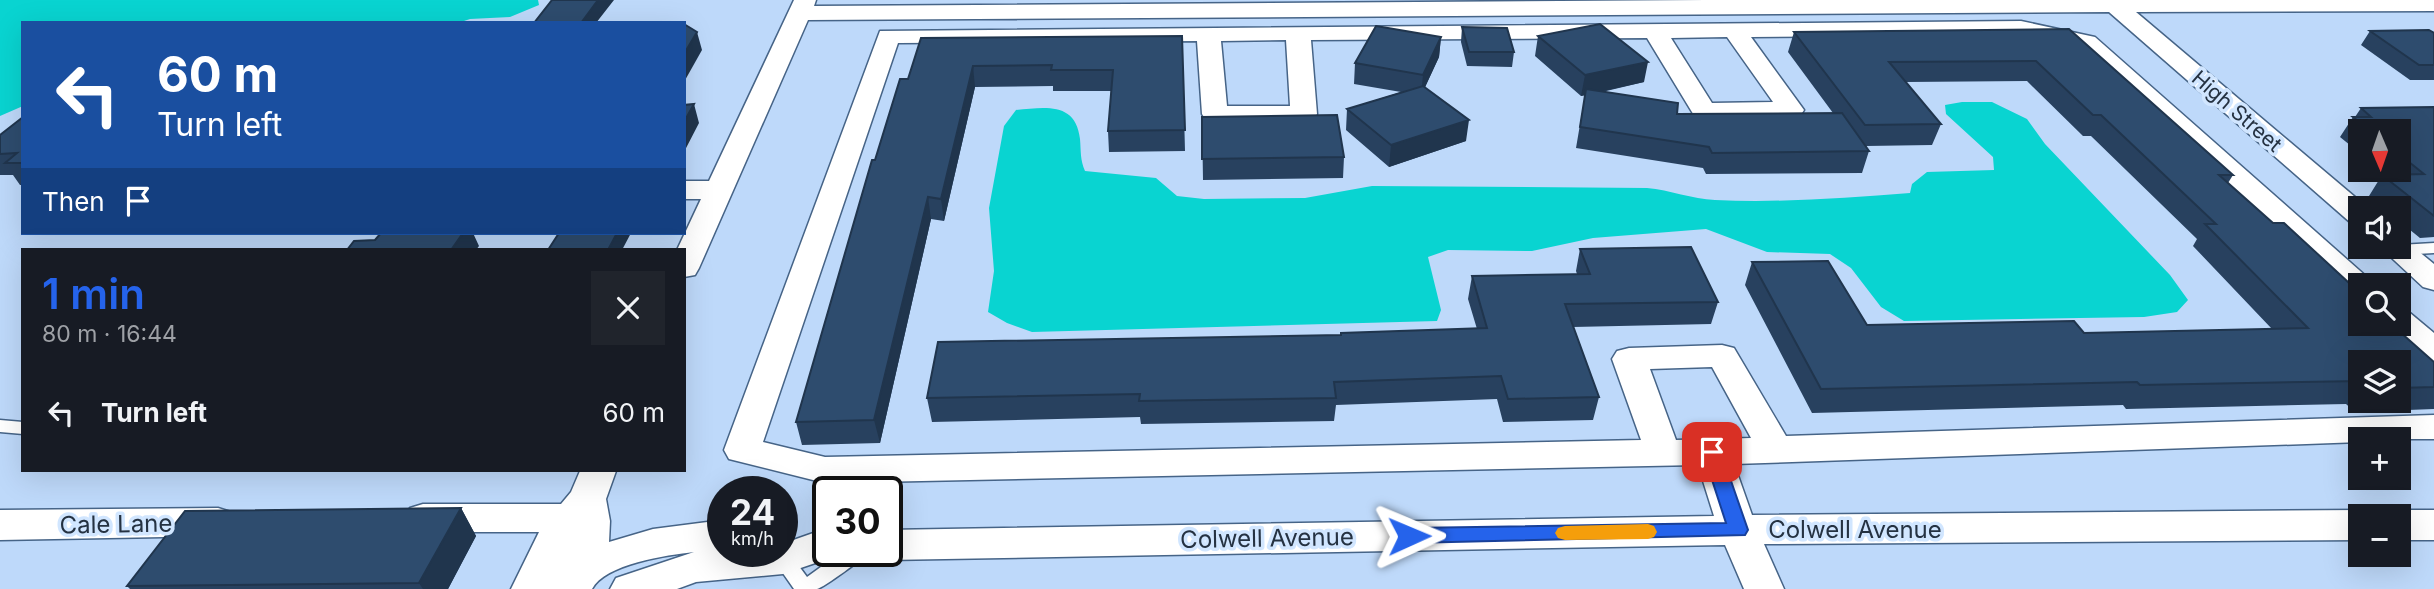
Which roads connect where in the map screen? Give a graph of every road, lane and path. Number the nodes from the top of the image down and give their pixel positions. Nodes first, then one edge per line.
1 (2434, 4) edge
2 (958, 5) edge
3 (2114, 5) junction
4 (802, 6) edge
5 (1654, 30) junction
6 (1734, 30) junction
7 (1297, 33) junction
8 (1208, 34) junction
9 (686, 190) edge
10 (718, 190) junction
11 (2348, 206) edge
12 (2411, 248) edge
13 (2434, 248) edge
14 (2410, 259) edge
15 (686, 263) edge
16 (2348, 274) edge
17 (2434, 280) edge
18 (2411, 331) edge
19 (2434, 351) edge
20 (0, 426) edge
21 (2434, 427) edge
22 (21, 428) edge
23 (1776, 450) junction
24 (1712, 452) junction
25 (1663, 453) junction
26 (585, 496) edge
27 (384, 519) edge
28 (250, 522) edge
29 (0, 525) edge
30 (2348, 525) edge
31 (2411, 525) edge
32 (2434, 525) edge
33 (1738, 530) junction
34 (707, 537) edge
35 (903, 545) edge
36 (804, 561) edge
37 (577, 579) edge
38 (531, 589) edge
39 (549, 589) edge
40 (630, 589) edge
41 (1764, 589) edge

1 - 3 street
2 - 3 street
2 - 4 street
3 - 11 street, High Street
4 - 10 street
5 - 6 street
5 - 6 street
5 - 7 street
6 - 16 street
7 - 8 street
7 - 8 street
8 - 25 street
9 - 10 street
10 - 15 street
12 - 13 lane
14 - 17 street
18 - 19 street
20 - 22 lane
21 - 23 street
23 - 24 street
23 - 25 street
24 - 25 street
24 - 33 street
26 - 27 street
26 - 37 street
26 - 38 street
28 - 29 street, Cale Lane
30 - 33 street, Colwell Avenue
31 - 32 street
33 - 35 street, Colwell Avenue
33 - 41 street
34 - 37 street
36 - 40 street
37 - 39 street

